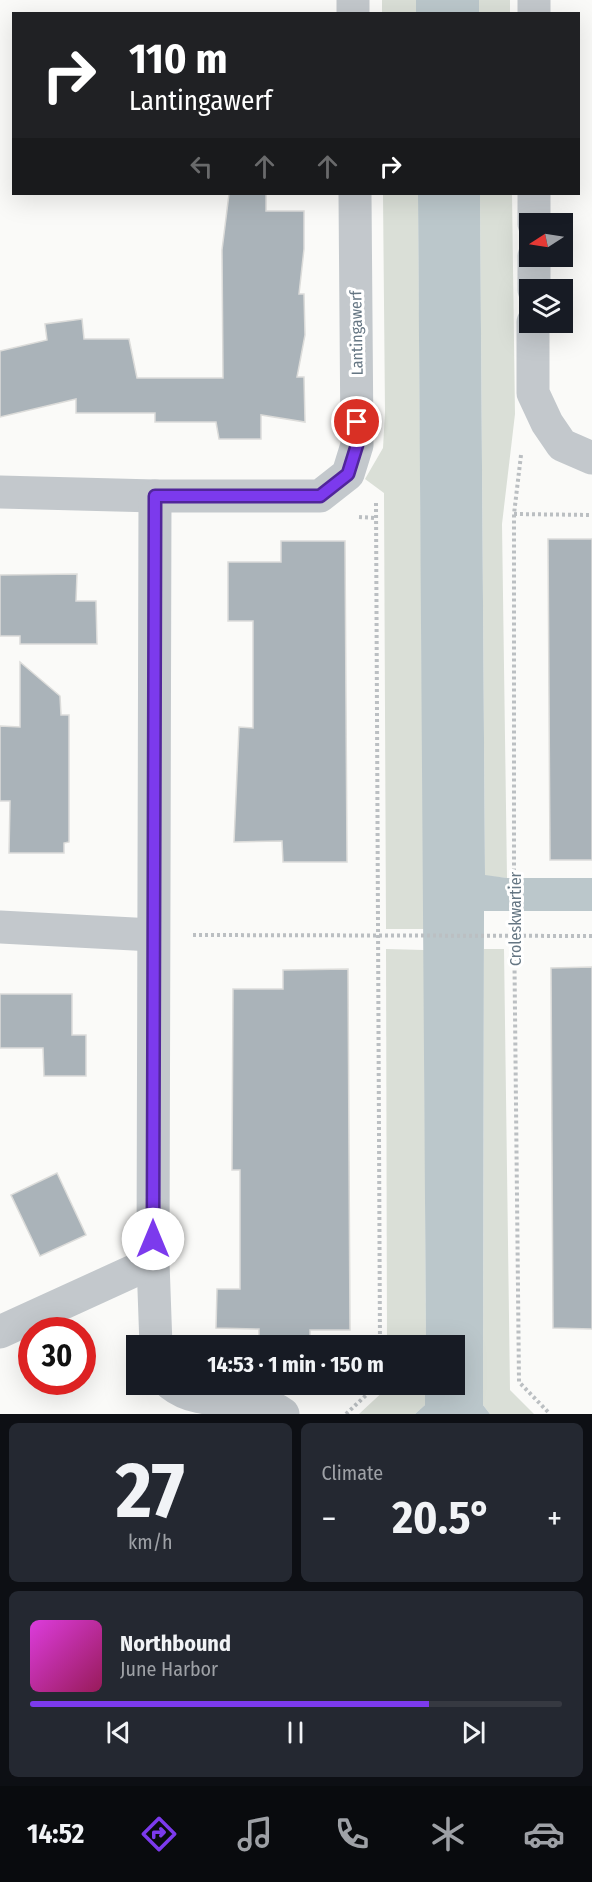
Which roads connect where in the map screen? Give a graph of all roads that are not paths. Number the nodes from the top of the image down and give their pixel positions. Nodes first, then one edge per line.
1 (355, 195) edge
2 (534, 195) edge
3 (534, 213) edge
4 (534, 333) edge
5 (592, 458) edge
6 (0, 492) edge
7 (155, 496) junction
8 (0, 927) edge
9 (153, 935) junction
10 (153, 1262) junction
11 (0, 1332) edge
12 (156, 1335) edge
13 (190, 1395) edge
14 (283, 1414) edge

1 - 7 street, Lantingawerf
2 - 3 street
4 - 5 street
6 - 7 street
7 - 9 street
8 - 9 street
9 - 10 street
10 - 11 street
10 - 12 street
13 - 14 street

